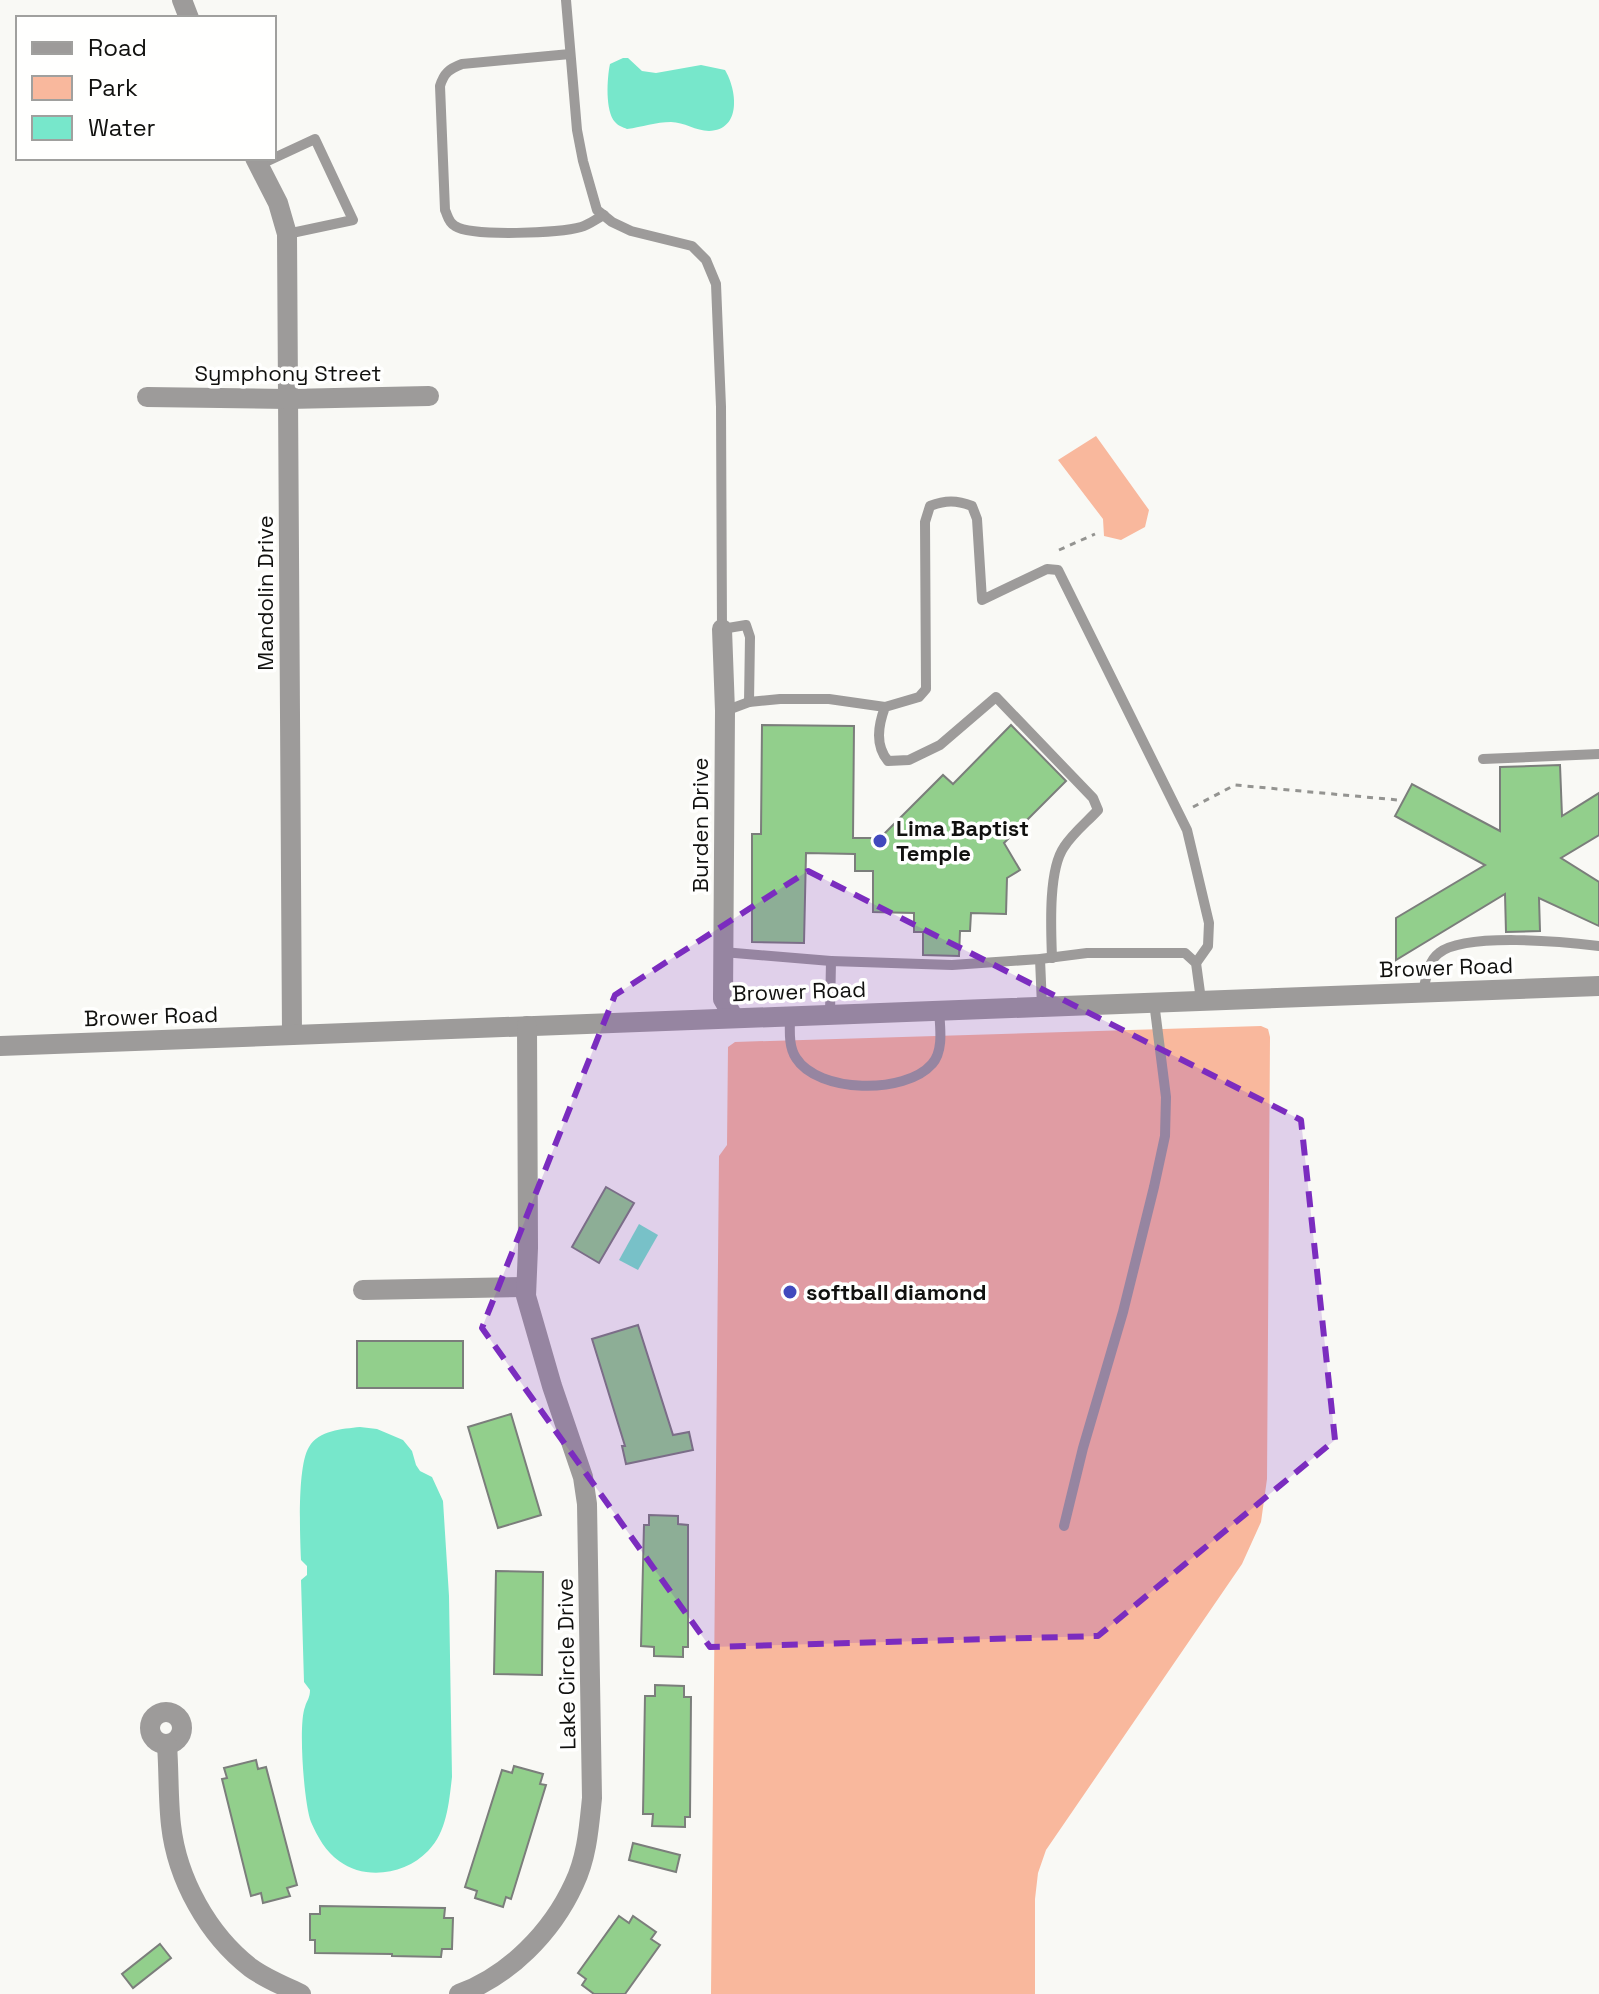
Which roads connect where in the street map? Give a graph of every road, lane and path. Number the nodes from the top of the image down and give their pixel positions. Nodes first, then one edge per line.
1 (566, 0) edge
2 (570, 54) junction
3 (276, 154) edge
4 (257, 162) edge
5 (604, 215) junction
6 (287, 234) junction
7 (429, 396) dead end
8 (147, 397) dead end
9 (288, 399) junction
10 (1095, 534) dead end
11 (1059, 550) dead end
12 (722, 629) junction
13 (749, 702) junction
14 (885, 707) junction
15 (725, 711) junction
16 (1599, 754) edge
17 (1483, 759) dead end
18 (1398, 800) dead end
19 (1179, 815) junction
20 (1599, 946) edge
21 (723, 952) junction
22 (1046, 958) junction
23 (831, 961) junction
24 (1196, 963) junction
25 (1599, 986) edge
26 (1423, 992) junction
27 (1201, 1000) junction
28 (1154, 1002) junction
29 (1042, 1006) junction
30 (939, 1010) junction
31 (830, 1014) junction
32 (790, 1016) junction
33 (734, 1018) junction
34 (527, 1026) junction
35 (292, 1035) junction
36 (0, 1046) edge
37 (525, 1287) junction
38 (363, 1290) dead end
39 (1064, 1526) dead end
40 (167, 1745) dead end
41 (301, 1994) edge
42 (459, 1994) edge

1 - 2 lane
2 - 5 lane
2 - 5 lane
3 - 6 lane
4 - 6 street, Mandolin Drive
5 - 12 lane
6 - 9 street, Mandolin Drive
7 - 9 street, Symphony Street
8 - 9 street, Symphony Street
9 - 35 street, Mandolin Drive
10 - 11 path
12 - 13 lane
12 - 15 street, Burden Drive
13 - 14 lane
13 - 15 lane
14 - 19 lane
14 - 22 lane
15 - 21 street, Burden Drive
16 - 17 lane
18 - 19 path
19 - 24 lane
20 - 26 lane
21 - 23 lane
21 - 33 street, Burden Drive
22 - 23 lane
22 - 24 lane
22 - 29 lane
23 - 31 lane
24 - 27 lane
25 - 26 street, Brower Road
26 - 27 street, Brower Road
27 - 28 street, Brower Road
28 - 29 street, Brower Road
28 - 39 lane
29 - 30 street, Brower Road
30 - 31 street, Brower Road
30 - 32 lane
31 - 32 street, Brower Road
32 - 33 street, Brower Road
33 - 34 street, Brower Road
34 - 35 street, Brower Road
34 - 37 street, Lake Circle Drive
35 - 36 street, Brower Road
37 - 38 street
37 - 42 street, Lake Circle Drive
40 - 41 street

